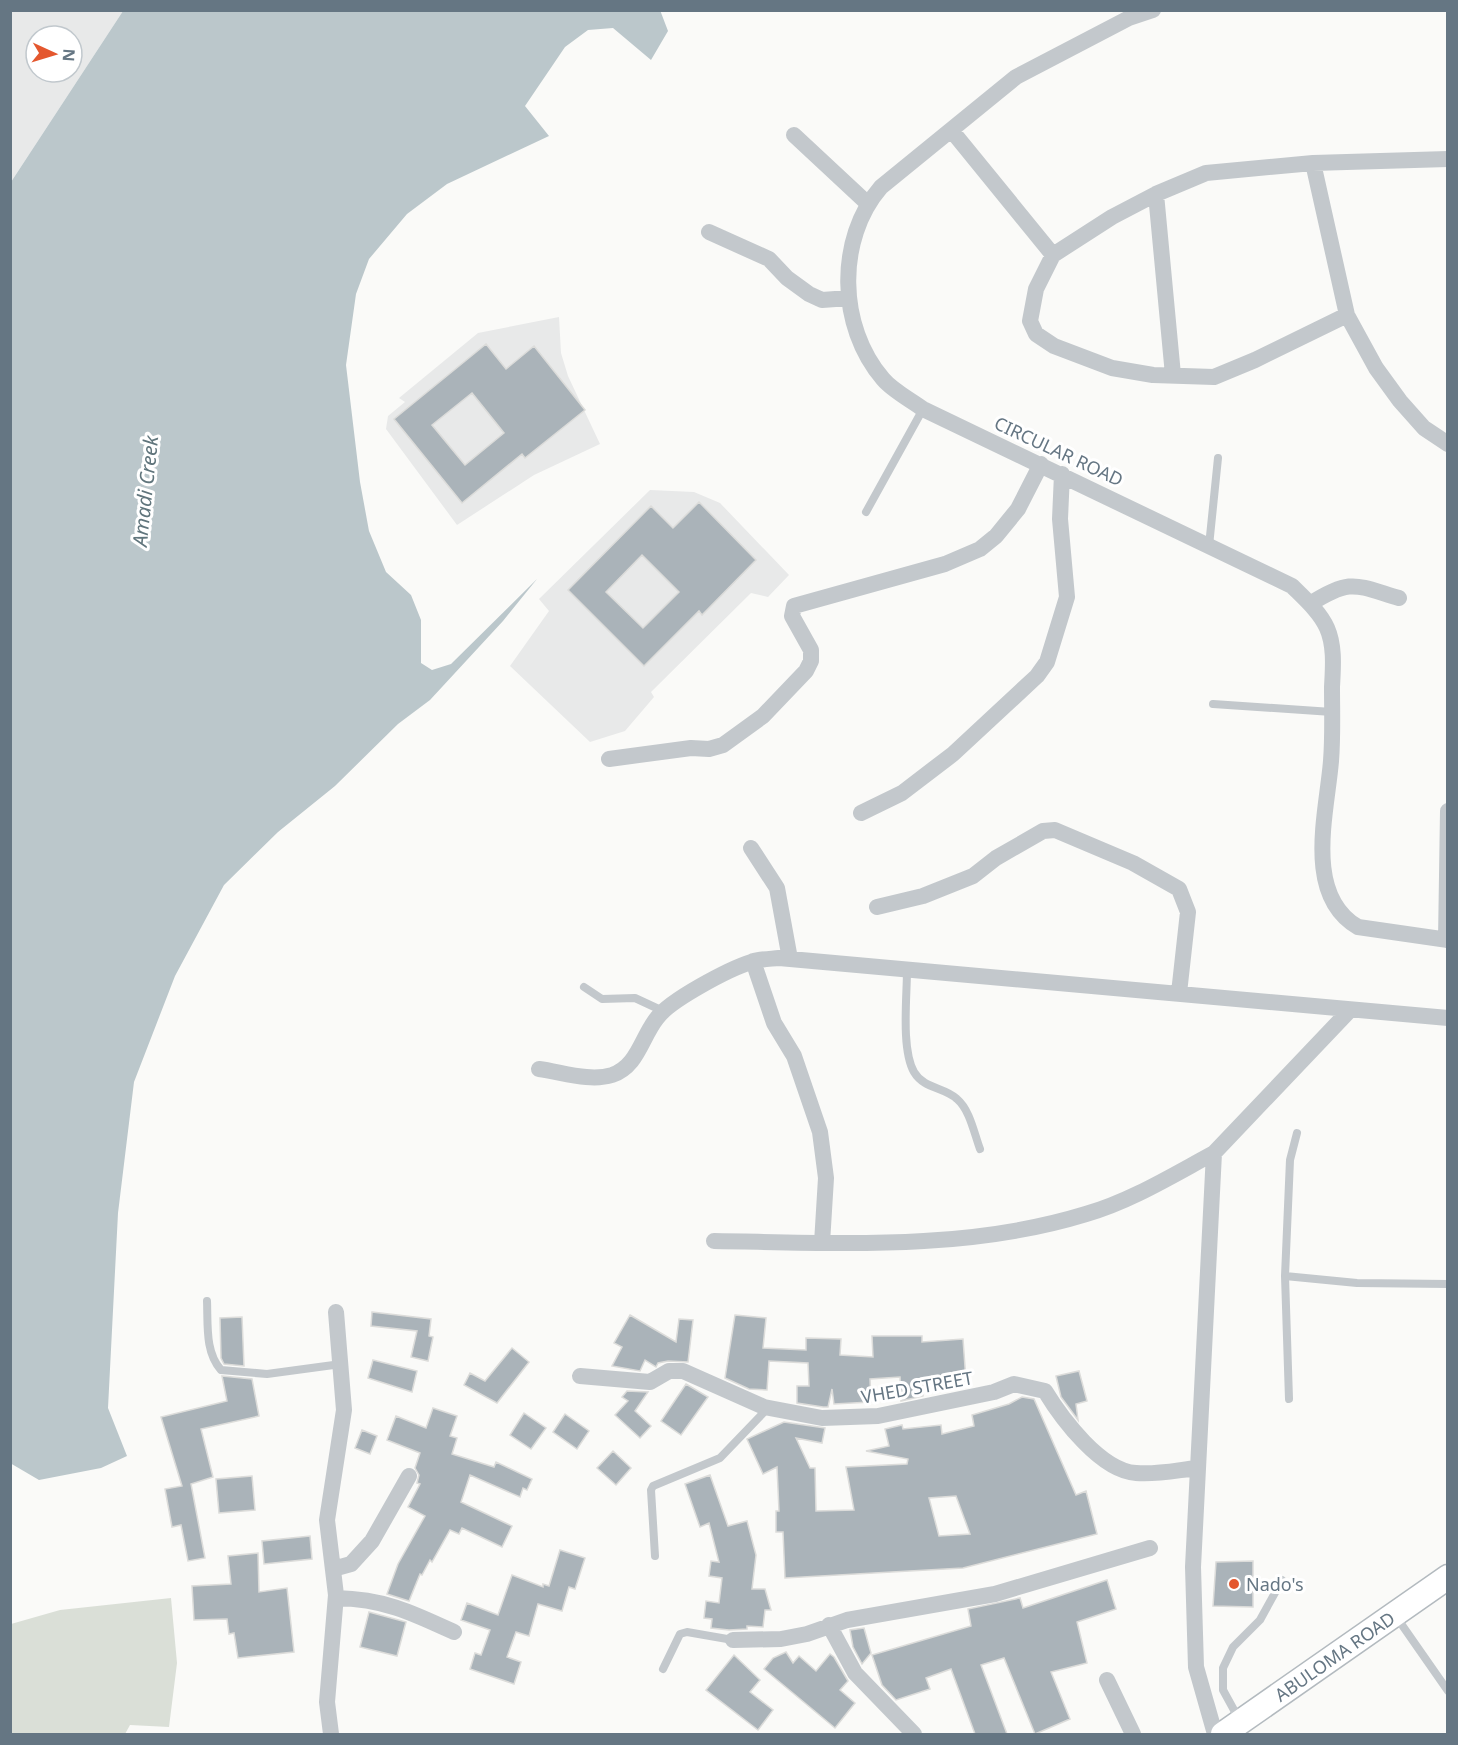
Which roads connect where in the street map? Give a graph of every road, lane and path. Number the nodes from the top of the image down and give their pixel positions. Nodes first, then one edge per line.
1 (1153, 10) edge
2 (951, 131) junction
3 (794, 135) dead end
4 (1448, 159) edge
5 (1313, 163) junction
6 (1156, 194) junction
7 (867, 203) junction
8 (709, 232) dead end
9 (1053, 255) junction
10 (849, 298) junction
11 (1347, 315) junction
12 (1173, 375) junction
13 (923, 409) junction
14 (1448, 444) edge
15 (1218, 458) dead end
16 (1041, 464) junction
17 (1062, 474) junction
18 (866, 512) dead end
19 (1209, 546) junction
20 (1399, 598) dead end
21 (1310, 604) junction
22 (1213, 704) dead end
23 (1332, 712) junction
24 (609, 759) dead end
25 (1448, 811) edge
26 (861, 813) dead end
27 (751, 848) dead end
28 (877, 907) dead end
29 (1447, 940) edge
30 (790, 959) junction
31 (753, 961) junction
32 (907, 970) junction
33 (584, 987) dead end
34 (1179, 993) junction
35 (1350, 1010) junction
36 (664, 1011) junction
37 (1448, 1018) edge
38 (539, 1069) dead end
39 (1298, 1133) dead end
40 (980, 1149) dead end
41 (1214, 1153) junction
42 (714, 1241) dead end
43 (822, 1243) junction
44 (1285, 1276) junction
45 (1448, 1284) edge
46 (207, 1301) dead end
47 (336, 1312) dead end
48 (341, 1364) junction
49 (580, 1376) dead end
50 (1289, 1399) dead end
51 (768, 1408) junction
52 (1197, 1468) junction
53 (409, 1476) dead end
54 (1150, 1548) dead end
55 (655, 1556) dead end
56 (333, 1569) junction
57 (1448, 1577) edge
58 (1282, 1580) dead end
59 (336, 1598) junction
60 (1395, 1615) junction
61 (829, 1624) junction
62 (454, 1632) dead end
63 (733, 1640) joint
64 (663, 1669) dead end
65 (1107, 1680) dead end
66 (1448, 1690) edge
67 (1232, 1728) edge
68 (331, 1734) edge
69 (914, 1734) edge
70 (1133, 1734) edge
71 (1215, 1734) edge

1 - 2 street, CIRCULAR ROAD
2 - 7 street, CIRCULAR ROAD
2 - 9 street
3 - 7 street
4 - 5 street
5 - 6 street
5 - 11 street
6 - 9 street
6 - 12 street
7 - 10 street, CIRCULAR ROAD
8 - 10 street
9 - 12 street
10 - 13 street, CIRCULAR ROAD
11 - 12 street
11 - 14 street
13 - 16 street, CIRCULAR ROAD
13 - 18 lane
15 - 19 lane
16 - 17 street, CIRCULAR ROAD
16 - 24 street
17 - 19 street, CIRCULAR ROAD
17 - 26 street
19 - 21 street, CIRCULAR ROAD
20 - 21 street
21 - 23 street, CIRCULAR ROAD
22 - 23 lane
23 - 29 street, CIRCULAR ROAD
25 - 29 street
27 - 30 street
28 - 34 street
30 - 31 street
30 - 32 street
31 - 36 street
31 - 43 street
32 - 34 street
32 - 40 lane
33 - 36 lane
34 - 35 street
35 - 37 street
35 - 41 street
36 - 38 street
39 - 44 lane
41 - 43 street
41 - 52 street
42 - 43 street
44 - 45 lane
44 - 50 lane
46 - 48 lane
47 - 48 street
48 - 56 street
49 - 51 street, VHED STREET
51 - 52 street, VHED STREET
51 - 55 lane
52 - 71 street
53 - 56 street
54 - 61 street
56 - 59 street
57 - 60 street, ABULOMA ROAD
58 - 67 lane
59 - 62 street
59 - 68 street
60 - 66 lane
60 - 67 street, ABULOMA ROAD
61 - 63 street
61 - 69 street
63 - 64 lane
65 - 70 street

